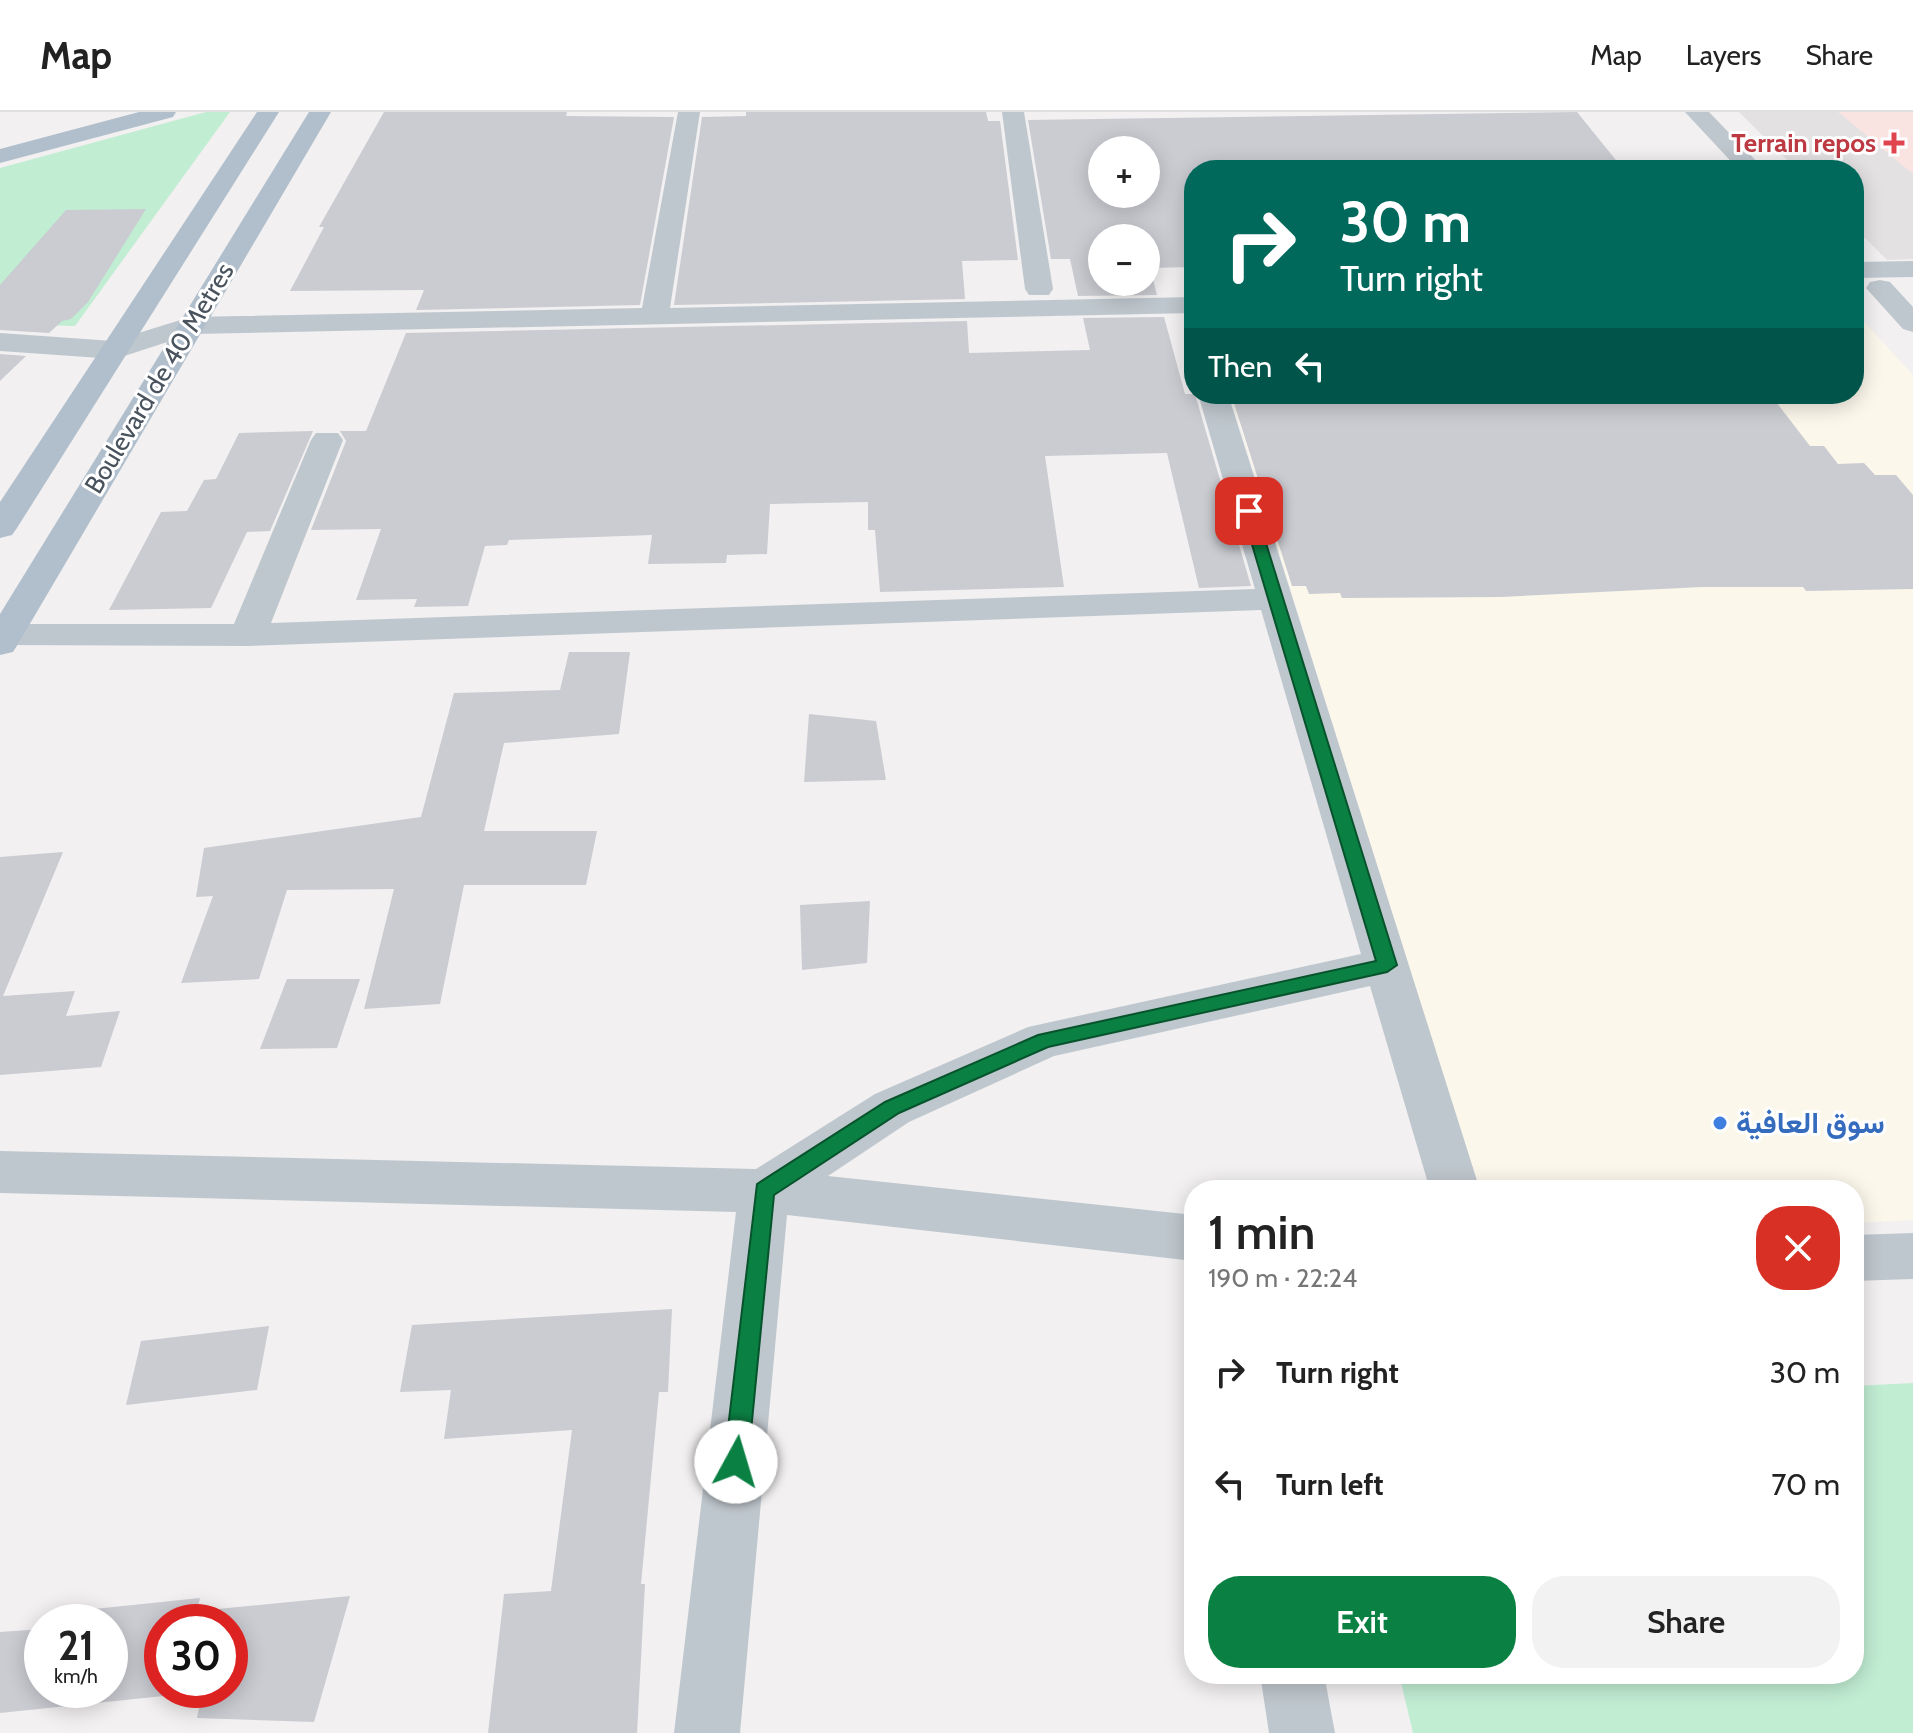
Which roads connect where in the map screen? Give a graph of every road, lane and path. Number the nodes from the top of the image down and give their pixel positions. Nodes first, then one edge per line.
1 (119, 112) edge
2 (165, 112) edge
3 (268, 112) edge
4 (320, 112) edge
5 (689, 112) edge
6 (1013, 112) edge
7 (1696, 112) edge
8 (0, 142) edge
9 (0, 156) edge
10 (1743, 160) edge
11 (1913, 269) edge
12 (1864, 270) edge
13 (1913, 287) edge
14 (1039, 289) junction
15 (1867, 289) edge
16 (657, 306) junction
17 (1184, 306) edge
18 (1184, 307) edge
19 (196, 316) junction
20 (1913, 323) edge
21 (122, 340) junction
22 (0, 342) edge
23 (1216, 404) edge
24 (327, 440) dead end
25 (0, 528) edge
26 (1276, 599) junction
27 (248, 635) junction
28 (3, 640) edge
29 (1387, 965) junction
30 (0, 1172) edge
31 (1452, 1180) edge
32 (764, 1191) junction
33 (1184, 1237) edge
34 (1913, 1256) edge
35 (1864, 1258) edge
36 (1294, 1684) edge
37 (707, 1733) edge
38 (1302, 1733) edge

1 - 8 main road
2 - 9 main road
3 - 21 main road, Boulevard de 40 Metres
4 - 19 main road, Boulevard de 40 Metres
5 - 16 street
6 - 14 street
7 - 10 street
11 - 12 street
13 - 15 street
14 - 16 street
14 - 17 street
15 - 20 street
16 - 18 street
16 - 19 street
19 - 21 street
19 - 28 main road, Boulevard de 40 Metres
21 - 22 street
21 - 25 main road, Boulevard de 40 Metres
23 - 26 street
24 - 27 street
26 - 27 street
26 - 29 street
27 - 28 street
29 - 31 street
29 - 32 street
30 - 32 street
32 - 33 street
32 - 37 street
34 - 35 street
36 - 38 street

